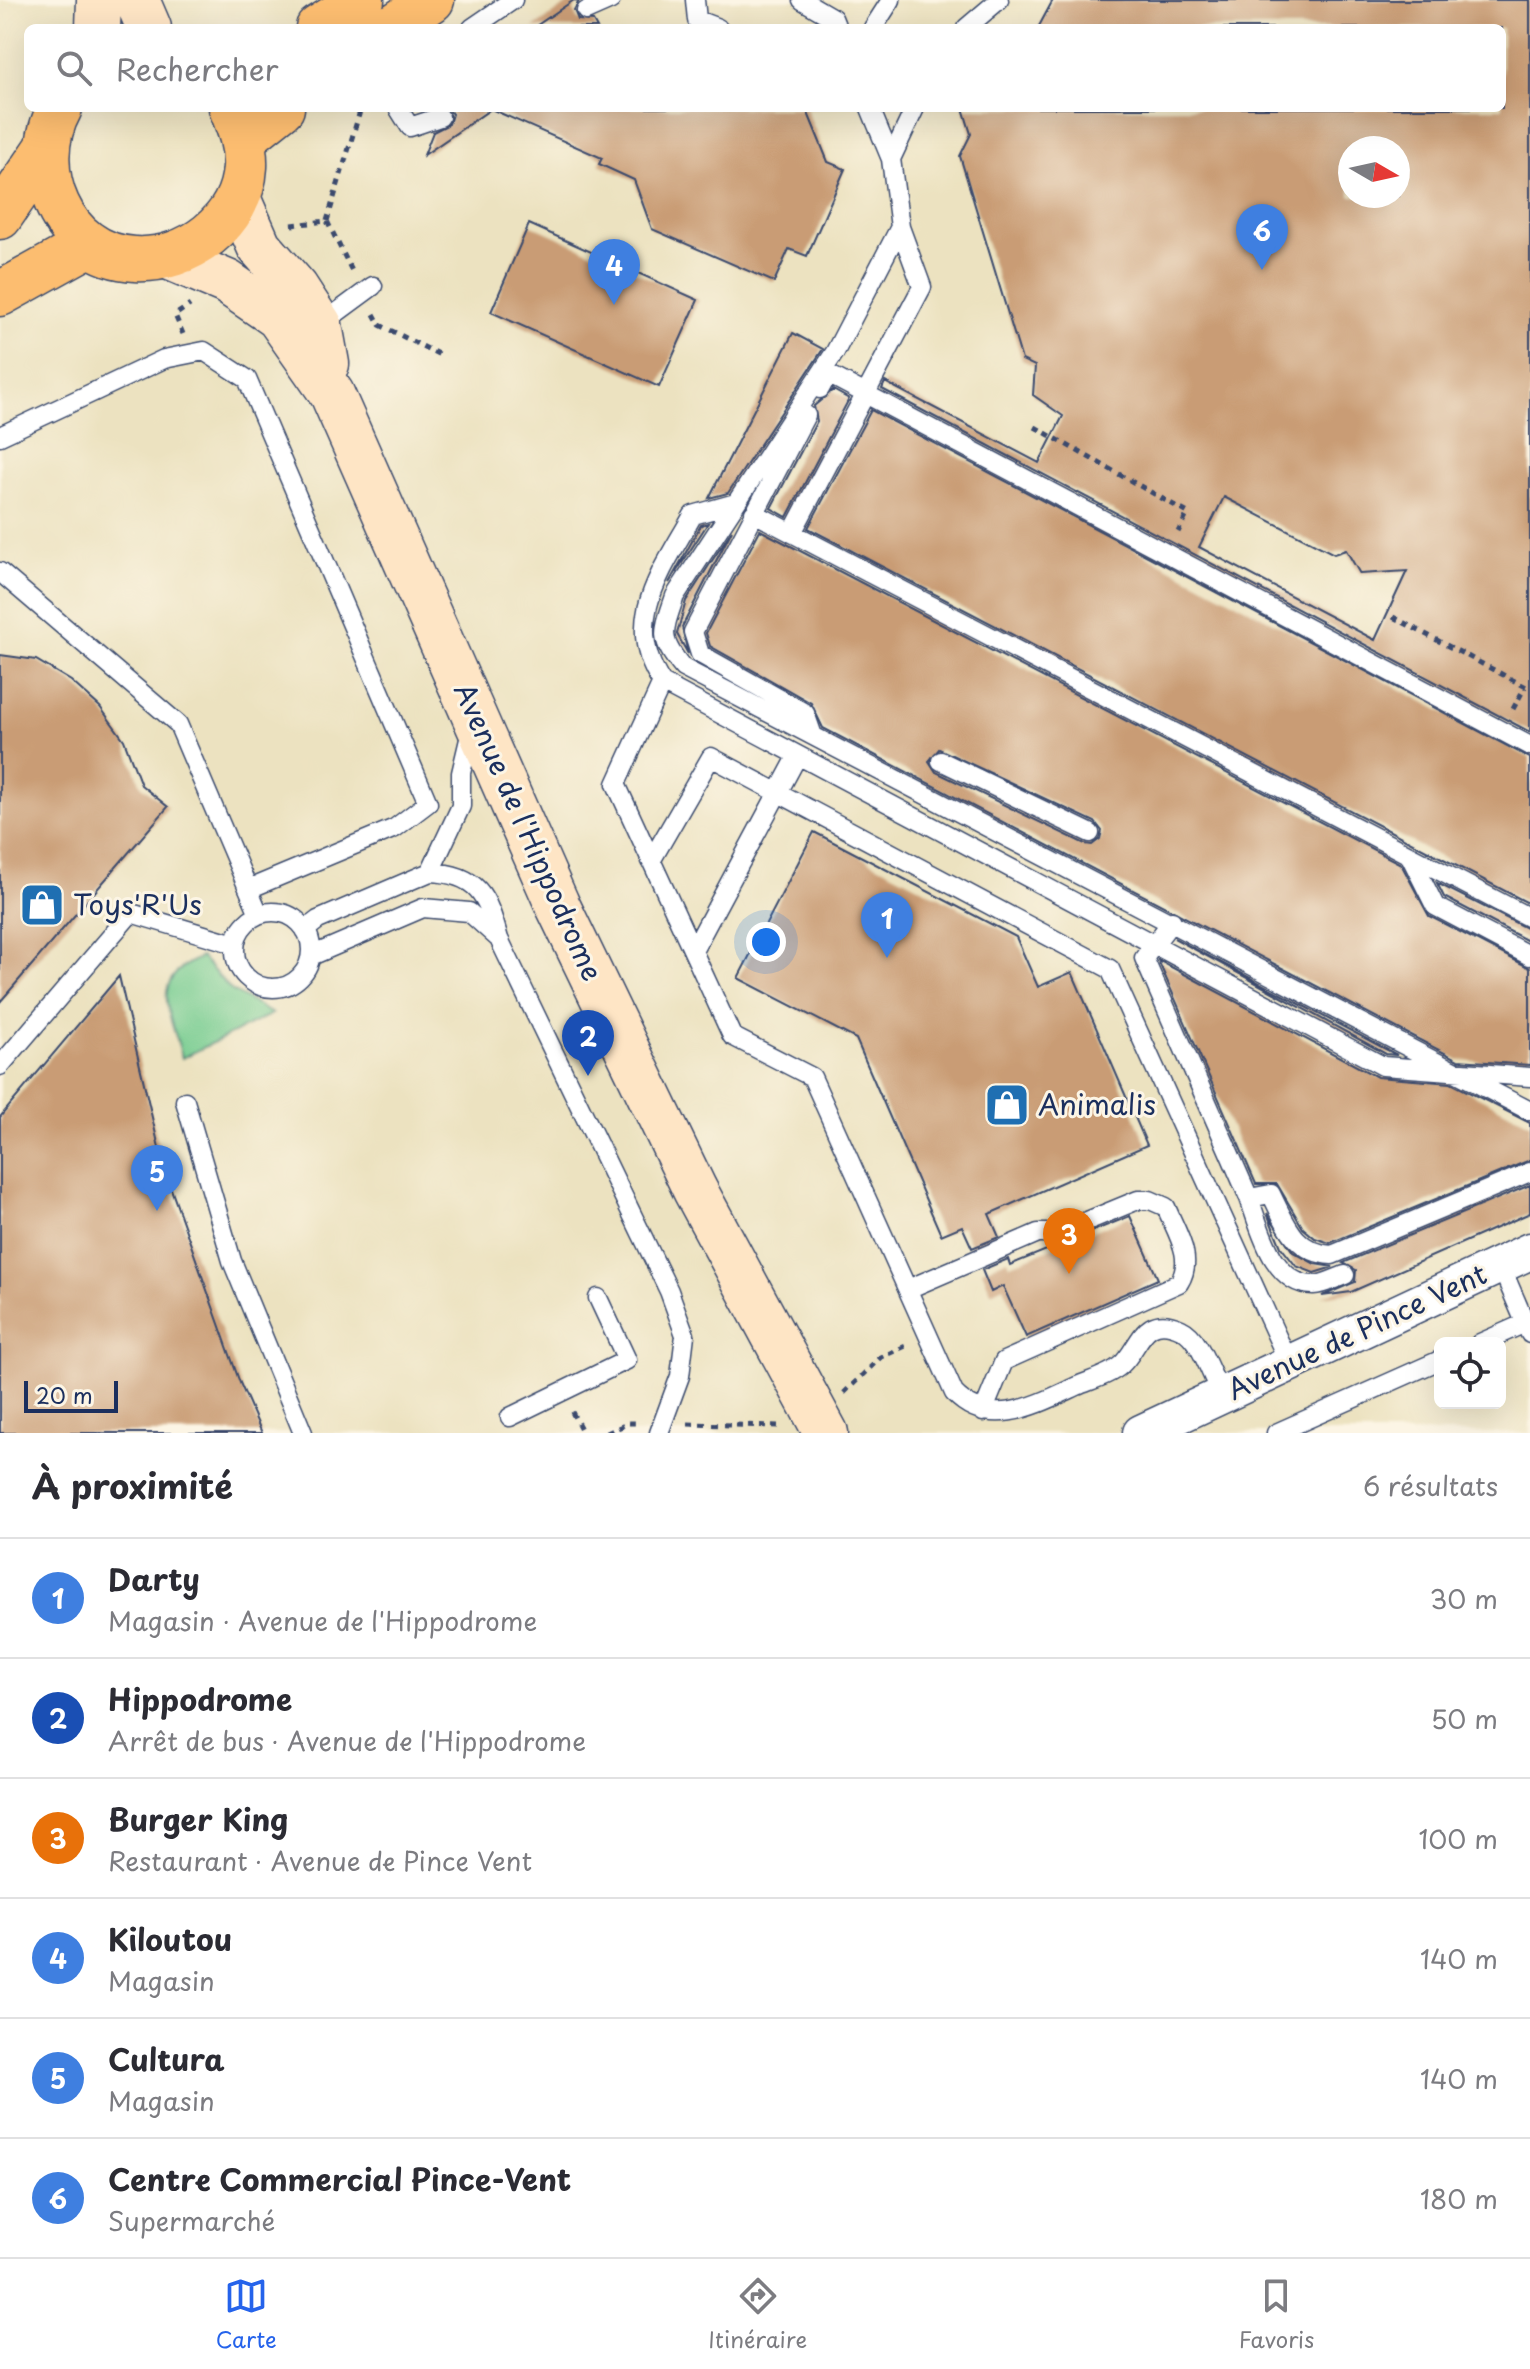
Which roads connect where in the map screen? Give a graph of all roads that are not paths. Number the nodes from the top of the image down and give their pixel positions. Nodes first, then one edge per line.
1 (99, 0) edge
2 (137, 0) edge
3 (362, 0) edge
4 (432, 0) edge
5 (513, 0) edge
6 (611, 0) edge
7 (695, 0) edge
8 (802, 0) edge
9 (891, 0) edge
10 (999, 0) edge
11 (586, 11) dead end
12 (98, 24) edge
13 (147, 24) edge
14 (324, 24) edge
15 (397, 24) edge
16 (478, 24) edge
17 (708, 24) edge
18 (835, 24) edge
19 (876, 24) edge
20 (971, 24) edge
21 (58, 112) edge
22 (271, 112) edge
23 (401, 112) edge
24 (872, 112) edge
25 (913, 112) edge
26 (440, 117) dead end
27 (237, 124) edge
28 (45, 151) junction
29 (891, 159) junction
30 (238, 198) junction
31 (0, 217) edge
32 (900, 227) junction
33 (90, 244) junction
34 (168, 257) junction
35 (373, 286) dead end
36 (0, 294) edge
37 (320, 325) junction
38 (332, 394) junction
39 (0, 436) edge
40 (736, 503) junction
41 (754, 513) junction
42 (792, 533) junction
43 (0, 572) edge
44 (662, 683) junction
45 (475, 713) junction
46 (812, 733) junction
47 (1530, 746) edge
48 (797, 757) junction
49 (941, 761) dead end
50 (778, 793) junction
51 (1090, 833) dead end
52 (1410, 856) junction
53 (651, 861) junction
54 (430, 872) junction
55 (251, 888) junction
56 (259, 914) junction
57 (1530, 918) edge
58 (1172, 921) junction
59 (305, 930) junction
60 (499, 939) junction
61 (235, 944) junction
62 (693, 951) junction
63 (311, 956) junction
64 (1530, 956) edge
65 (0, 1066) edge
66 (1530, 1077) edge
67 (185, 1101) dead end
68 (1530, 1111) edge
69 (1530, 1172) edge
70 (1249, 1198) junction
71 (1515, 1258) edge
72 (1345, 1275) dead end
73 (908, 1289) junction
74 (598, 1298) dead end
75 (1528, 1326) edge
76 (1497, 1337) edge
77 (1289, 1363) junction
78 (1434, 1363) edge
79 (1222, 1395) junction
80 (983, 1412) junction
81 (510, 1417) dead end
82 (303, 1433) edge
83 (659, 1433) edge
84 (826, 1433) edge
85 (1141, 1433) edge
86 (1276, 1433) edge

1 - 12 main road
2 - 13 main road
3 - 14 main road
4 - 15 main road
5 - 16 lane
6 - 11 lane
7 - 17 lane
8 - 18 lane
9 - 19 lane
10 - 20 lane
21 - 28 main road
22 - 27 main road
23 - 26 lane
24 - 29 lane
25 - 29 lane
27 - 30 main road
28 - 31 main road
28 - 33 main road
29 - 32 lane
30 - 34 main road
30 - 37 main road, Avenue de l'Hippodrome
32 - 40 lane
32 - 42 lane
33 - 34 main road
33 - 36 main road
34 - 38 main road, Avenue de l'Hippodrome
35 - 37 lane
37 - 38 main road, Avenue de l'Hippodrome
38 - 45 main road, Avenue de l'Hippodrome
39 - 55 lane
40 - 44 lane
40 - 46 lane
41 - 42 lane
41 - 46 lane
41 - 47 lane
42 - 52 lane
43 - 55 lane
44 - 48 lane
44 - 53 lane
45 - 54 lane
45 - 84 main road, Avenue de l'Hippodrome
46 - 58 lane
48 - 50 lane
48 - 66 lane
49 - 51 lane
50 - 53 lane
50 - 62 lane
50 - 77 lane
52 - 57 lane
52 - 64 lane
53 - 62 lane
54 - 59 lane
54 - 60 lane
55 - 56 lane
56 - 59 lane
56 - 61 lane
58 - 68 lane
58 - 70 lane
59 - 63 lane
60 - 63 lane
60 - 83 lane
61 - 63 lane
61 - 65 lane
62 - 73 lane
67 - 82 lane
69 - 70 lane
70 - 72 lane
71 - 75 lane
71 - 77 street, Avenue de Pince Vent
73 - 80 lane
73 - 80 lane
74 - 81 lane
75 - 76 lane
77 - 79 street, Avenue de Pince Vent
78 - 86 lane
79 - 80 lane
79 - 85 street, Avenue de Pince Vent

